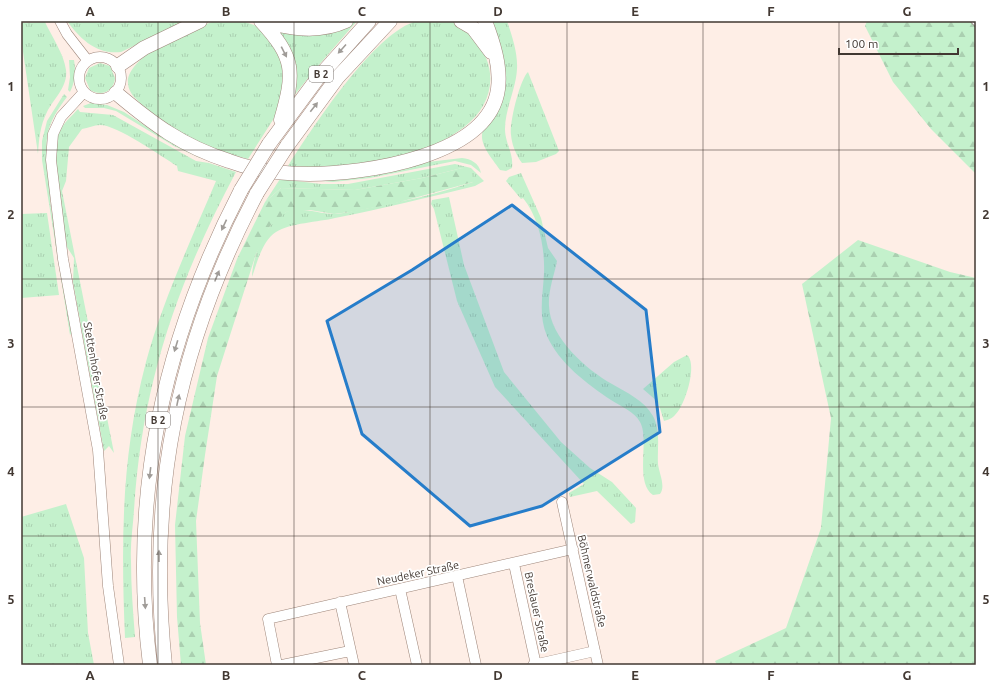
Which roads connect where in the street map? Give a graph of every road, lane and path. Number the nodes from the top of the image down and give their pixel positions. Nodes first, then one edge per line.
1 (60, 21) edge
2 (200, 21) edge
3 (261, 21) edge
4 (346, 21) edge
5 (369, 21) edge
6 (390, 21) edge
7 (402, 21) edge
8 (461, 21) edge
9 (485, 21) edge
10 (376, 35) junction
11 (88, 61) junction
12 (496, 61) junction
13 (118, 66) junction
14 (84, 92) junction
15 (116, 93) junction
16 (278, 131) junction
17 (562, 502) dead end
18 (572, 549) junction
19 (514, 564) junction
20 (458, 576) junction
21 (400, 589) junction
22 (340, 602) junction
23 (350, 651) junction
24 (595, 652) junction
25 (118, 665) edge
26 (150, 665) edge
27 (165, 665) edge
28 (277, 665) edge
29 (282, 665) edge
30 (354, 665) edge
31 (417, 665) edge
32 (476, 665) edge
33 (535, 665) edge
34 (598, 665) edge

1 - 11 street
2 - 13 highway
3 - 4 highway
3 -> 16 highway
5 -> 16 highway, B 2
6 - 10 highway, B 2
7 - 10 highway
8 - 12 highway
9 - 12 highway
27 -> 10 highway, B 2, bridge
11 - 13 street
11 - 14 street
12 - 15 highway
13 - 15 street
14 - 15 street
14 - 25 street, Stettenhofer Straße
16 -> 26 highway, B 2, bridge
17 - 18 street, Böhmerwaldstraße
18 - 19 street, Neudeker Straße
18 - 24 street, Böhmerwaldstraße
19 - 20 street, Neudeker Straße
19 - 33 street, Breslauer Straße
20 - 21 street, Neudeker Straße
20 - 32 street
21 - 22 street, Neudeker Straße
21 - 31 street
22 - 23 street
22 - 28 street, Neudeker Straße
23 - 29 street
23 - 30 street
24 - 33 street
24 - 34 street, Böhmerwaldstraße

